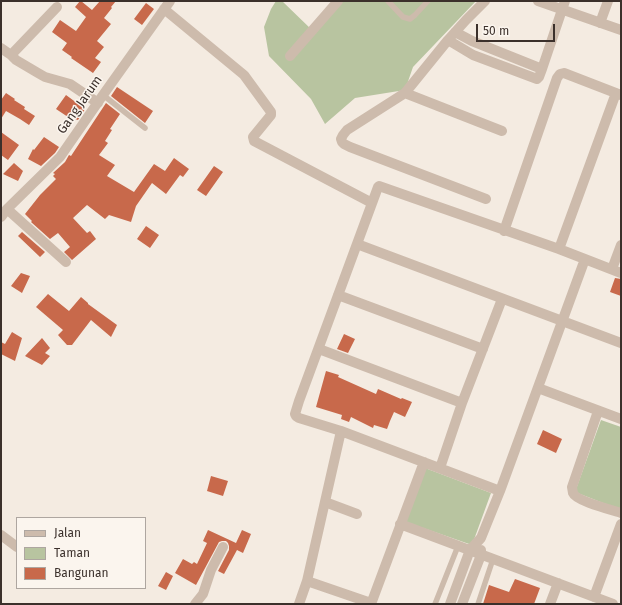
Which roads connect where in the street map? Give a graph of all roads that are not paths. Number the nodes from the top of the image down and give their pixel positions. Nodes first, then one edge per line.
1 (338, 1) edge
2 (388, 1) edge
3 (428, 1) edge
4 (485, 1) edge
5 (538, 1) edge
6 (608, 1) edge
7 (167, 5) edge
8 (564, 5) edge
9 (57, 7) dead end
10 (600, 23) junction
11 (621, 30) edge
12 (455, 32) junction
13 (448, 40) junction
14 (1, 48) edge
15 (11, 55) junction
16 (290, 56) dead end
17 (542, 69) junction
18 (405, 93) junction
19 (619, 94) edge
20 (100, 99) junction
21 (145, 128) dead end
22 (502, 131) dead end
23 (486, 199) dead end
24 (372, 203) junction
25 (4, 213) edge
26 (504, 231) junction
27 (357, 244) junction
28 (621, 245) edge
29 (559, 249) junction
30 (585, 260) junction
31 (66, 262) dead end
32 (616, 271) edge
33 (338, 295) junction
34 (502, 299) junction
35 (562, 321) junction
36 (621, 343) edge
37 (319, 349) junction
38 (483, 349) junction
39 (538, 388) junction
40 (462, 404) junction
41 (598, 411) junction
42 (621, 419) edge
43 (340, 431) junction
44 (424, 462) junction
45 (440, 468) junction
46 (500, 490) junction
47 (325, 502) junction
48 (621, 513) edge
49 (357, 514) dead end
50 (400, 524) junction
51 (621, 524) edge
52 (1, 535) edge
53 (481, 538) junction
54 (16, 546) edge
55 (458, 546) junction
56 (223, 547) dead end
57 (470, 550) junction
58 (481, 555) junction
59 (493, 559) junction
60 (307, 581) junction
61 (558, 583) junction
62 (594, 597) junction
63 (195, 604) edge
64 (299, 604) edge
65 (371, 604) edge
66 (435, 604) edge
67 (450, 604) edge
68 (462, 604) edge
69 (478, 604) edge
70 (550, 604) edge
71 (613, 604) edge

1 - 16 street
2 - 3 lane
4 - 12 street
5 - 8 street
6 - 10 street
7 - 20 street, Gang Jarum
7 - 24 street
8 - 10 street
8 - 17 street
9 - 15 street
10 - 11 street
12 - 13 street
12 - 17 street
13 - 17 street
13 - 18 street
14 - 15 street
15 - 20 street
18 - 22 street
18 - 23 street
19 - 26 street
19 - 29 street
20 - 21 lane
20 - 25 street, Gang Jarum
24 - 26 street
24 - 27 street
25 - 31 street
26 - 29 street
27 - 33 street
27 - 34 street
28 - 32 street
29 - 30 street
30 - 32 street
30 - 35 street
33 - 37 street
33 - 38 street
34 - 35 street
34 - 38 street
35 - 36 street
35 - 39 street
37 - 40 street
37 - 43 street
38 - 40 street
39 - 41 street
39 - 46 street
40 - 45 street
41 - 42 street
41 - 48 street
43 - 44 street
43 - 47 street
44 - 45 street
44 - 50 street
45 - 46 street
46 - 53 street
47 - 49 street
47 - 60 street
50 - 55 street
50 - 65 street
51 - 62 street
52 - 54 street
53 - 57 street
53 - 58 street
55 - 57 street
55 - 66 lane
56 - 63 street
57 - 58 street
57 - 67 street
58 - 59 street
58 - 68 street
59 - 61 street
59 - 69 lane
60 - 64 street
60 - 65 street
61 - 62 street
61 - 70 street
62 - 71 street

